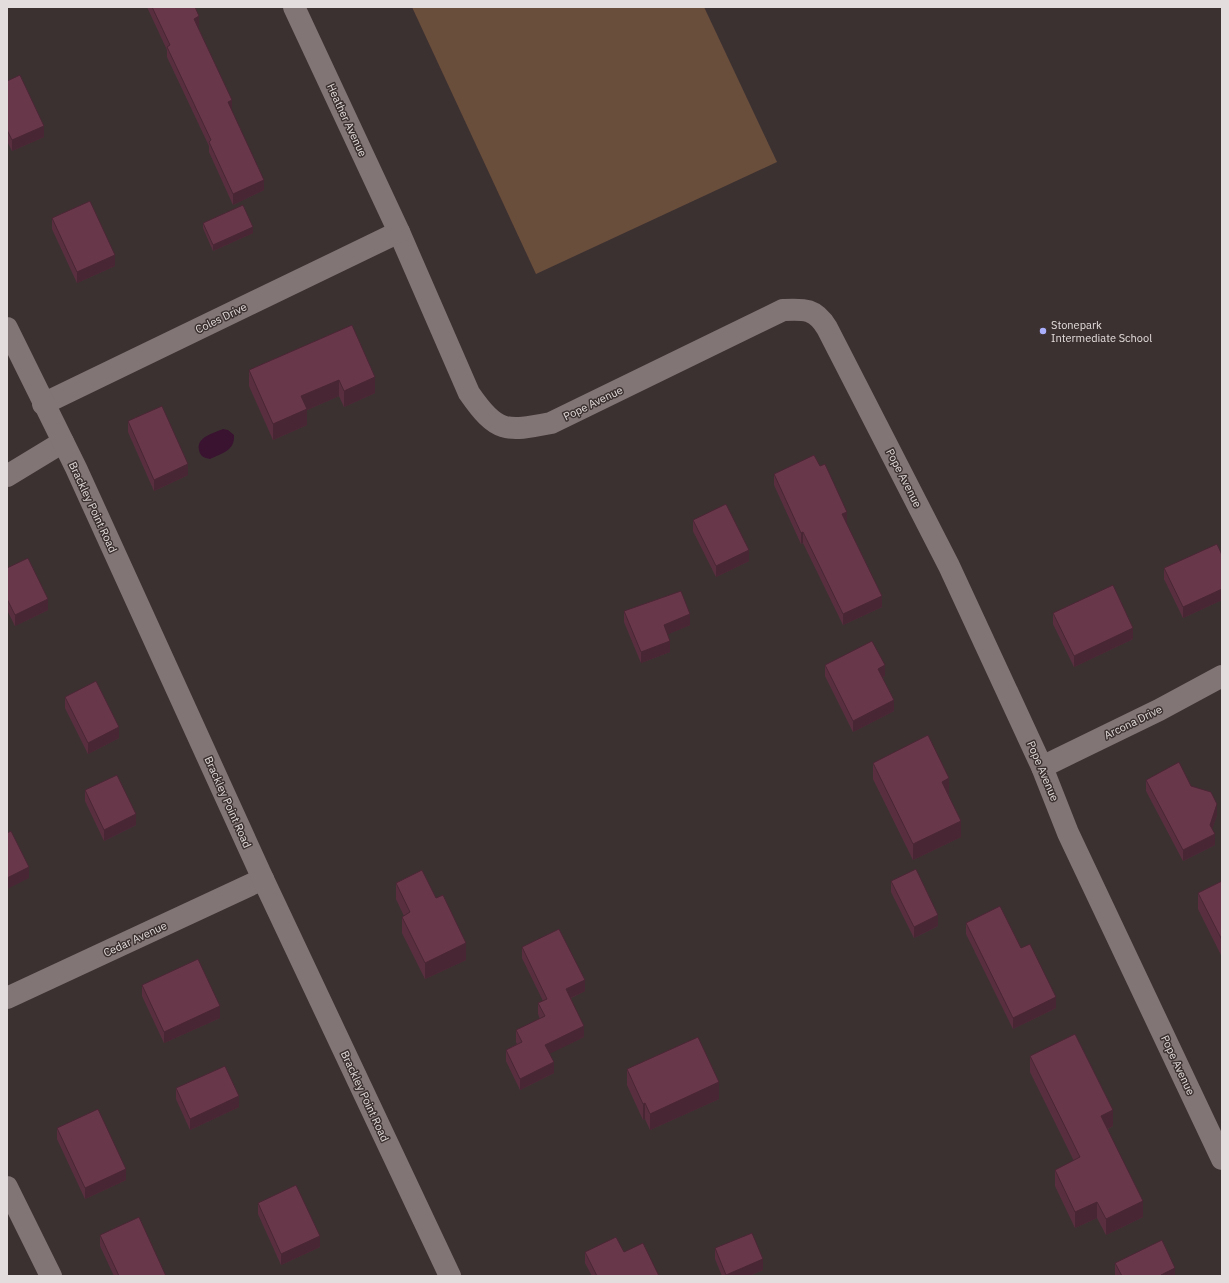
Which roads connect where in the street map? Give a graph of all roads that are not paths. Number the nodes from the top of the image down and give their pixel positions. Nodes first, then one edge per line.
1 (294, 7) edge
2 (399, 232) junction
3 (7, 328) edge
4 (43, 404) junction
5 (63, 442) junction
6 (7, 476) edge
7 (1222, 676) edge
8 (1042, 766) junction
9 (263, 879) junction
10 (7, 998) edge
11 (1222, 1159) edge
12 (7, 1187) edge
13 (51, 1276) edge
14 (450, 1276) edge

1 - 2 street, Heather Avenue
2 - 4 street, Coles Drive
2 - 8 street, Pope Avenue
3 - 4 street, Brackley Point Road
4 - 5 street, Brackley Point Road
5 - 6 street
5 - 9 street, Brackley Point Road
7 - 8 street, Arcona Drive
8 - 11 street, Pope Avenue
9 - 10 street, Cedar Avenue
9 - 14 street, Brackley Point Road
12 - 13 street

